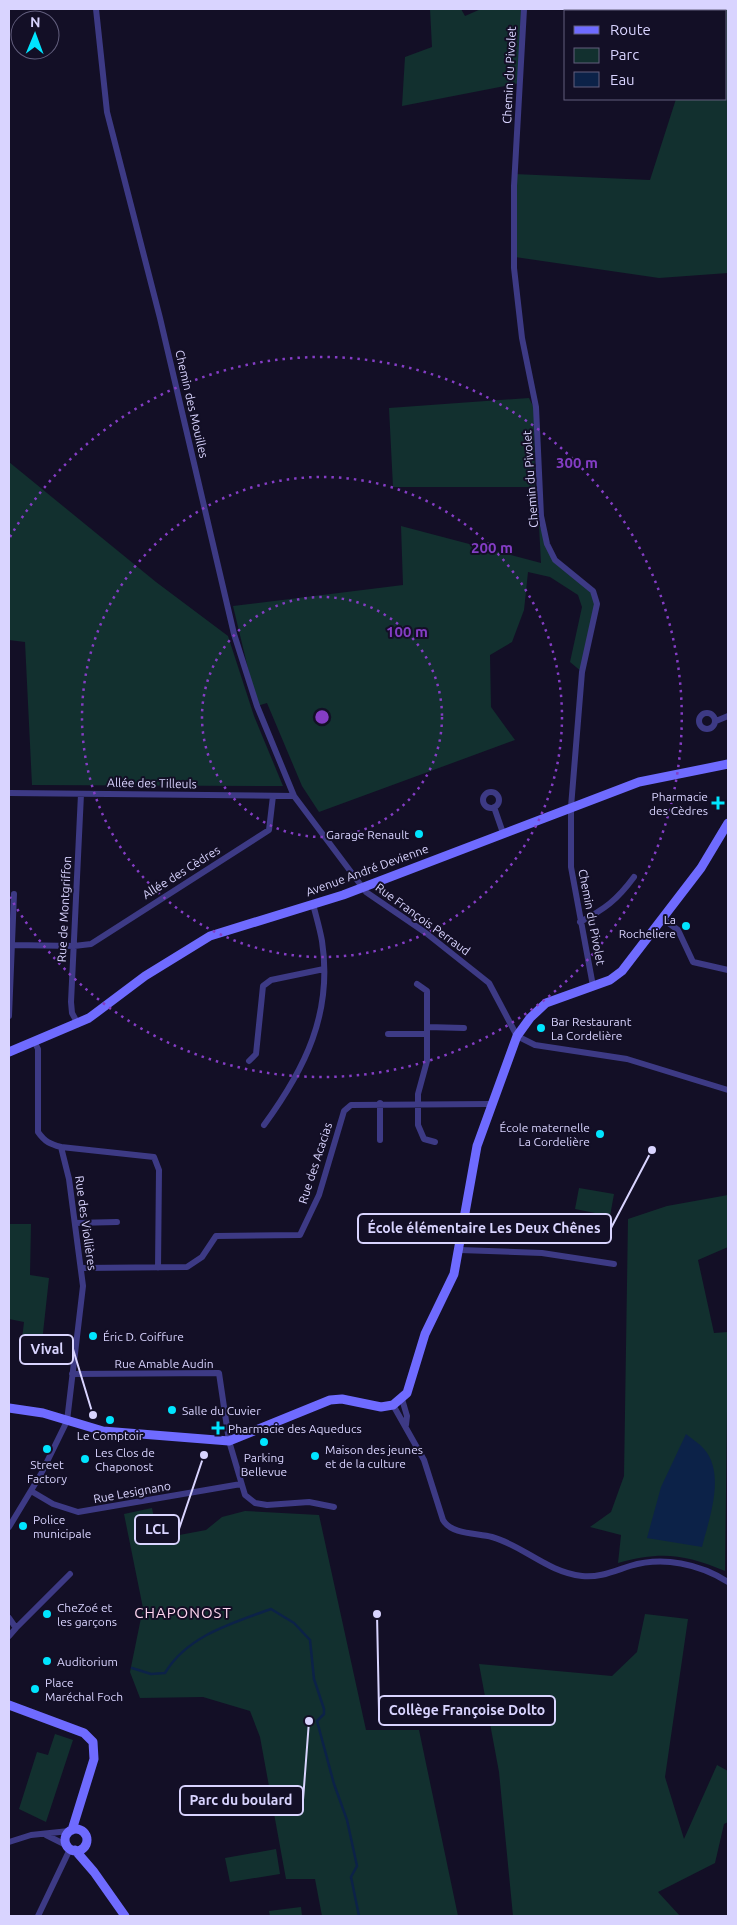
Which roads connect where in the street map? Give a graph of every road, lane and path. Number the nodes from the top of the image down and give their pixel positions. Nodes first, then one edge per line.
1 (96, 9) edge
2 (524, 9) edge
3 (728, 716) edge
4 (716, 721) dead end
5 (728, 765) edge
6 (9, 793) edge
7 (81, 794) junction
8 (273, 796) junction
9 (294, 796) junction
10 (494, 807) dead end
11 (571, 807) junction
12 (728, 823) edge
13 (503, 833) junction
14 (634, 877) dead end
15 (361, 886) junction
16 (14, 894) dead end
17 (313, 904) junction
18 (662, 919) junction
19 (580, 922) junction
20 (14, 945) junction
21 (74, 946) junction
22 (324, 969) junction
23 (728, 970) edge
24 (417, 984) dead end
25 (593, 986) junction
26 (9, 1016) edge
27 (78, 1024) junction
28 (464, 1028) dead end
29 (427, 1031) junction
30 (388, 1034) dead end
31 (517, 1036) junction
32 (35, 1043) junction
33 (9, 1052) edge
34 (249, 1061) dead end
35 (728, 1090) edge
36 (380, 1103) junction
37 (418, 1103) junction
38 (491, 1104) junction
39 (264, 1125) dead end
40 (380, 1140) dead end
41 (435, 1142) dead end
42 (61, 1147) junction
43 (117, 1222) dead end
44 (75, 1223) junction
45 (460, 1250) junction
46 (614, 1264) dead end
47 (82, 1268) junction
48 (158, 1268) junction
49 (72, 1374) junction
50 (402, 1399) junction
51 (393, 1405) junction
52 (9, 1408) edge
53 (67, 1421) junction
54 (406, 1425) junction
55 (229, 1441) junction
56 (241, 1484) junction
57 (31, 1491) junction
58 (334, 1507) dead end
59 (9, 1527) edge
60 (70, 1574) dead end
61 (728, 1582) edge
62 (9, 1618) edge
63 (16, 1628) junction
64 (9, 1636) edge
65 (9, 1706) edge
66 (78, 1812) junction
67 (71, 1830) junction
68 (83, 1832) junction
69 (44, 1835) junction
70 (9, 1842) edge
71 (86, 1843) junction
72 (71, 1848) junction
73 (94, 1872) junction
74 (38, 1916) edge
75 (125, 1916) edge

1 - 9 street, Chemin des Mouilles
2 - 11 street, Chemin du Pivolet
3 - 4 street
5 - 11 main road, Avenue André Devienne
6 - 7 street, Allée des Tilleuls
7 - 8 street, Allée des Tilleuls
7 - 21 street, Rue de Montgriffon
8 - 9 street, Allée des Tilleuls
8 - 21 street, Allée des Cèdres
9 - 15 street, Rue François Perraud
10 - 13 street
11 - 13 main road, Avenue André Devienne
11 - 19 street, Chemin du Pivolet
12 - 18 main road
13 - 15 main road, Avenue André Devienne
14 - 19 street
15 - 17 main road, Avenue André Devienne
15 - 31 street, Rue François Perraud
16 - 20 street
17 - 22 street
17 - 27 main road, Avenue André Devienne
18 - 23 street
18 - 25 main road
19 - 25 street, Chemin du Pivolet
20 - 21 street
20 - 26 street
21 - 27 street, Rue de Montgriffon
22 - 34 street
22 - 39 street
24 - 29 street
25 - 31 main road
27 - 32 main road, Avenue André Devienne
28 - 29 street
29 - 30 street
29 - 37 street
31 - 35 street
31 - 38 main road
32 - 33 main road, Avenue André Devienne
32 - 42 street
36 - 37 street, Rue des Acacias
36 - 40 street
36 - 48 street, Rue des Acacias
37 - 38 street, Rue des Acacias
37 - 41 street
38 - 45 main road
42 - 44 street, Rue des Viollières
42 - 48 street
43 - 44 street
44 - 47 street, Rue des Viollières
45 - 46 street
45 - 50 main road
47 - 48 street, Rue des Acacias
47 - 49 street, Rue des Viollières
49 - 53 street, Rue des Viollières
49 - 55 street, Rue Amable Audin
50 - 51 main road
50 - 54 street
51 - 54 street
51 - 55 main road
52 - 53 main road
53 - 55 main road
53 - 57 street
54 - 61 street
55 - 56 street, Rue Amable Audin
56 - 57 street, Rue Lesignano
56 - 58 street
57 - 59 street
60 - 63 street
62 - 63 street
63 - 64 street
65 - 66 main road
66 - 67 main road
66 - 68 main road
67 - 68 main road
67 - 69 street
67 - 72 main road
68 - 71 main road
69 - 70 street
69 - 72 street
71 - 72 main road
71 - 73 main road
72 - 73 main road
72 - 74 street
73 - 75 main road

